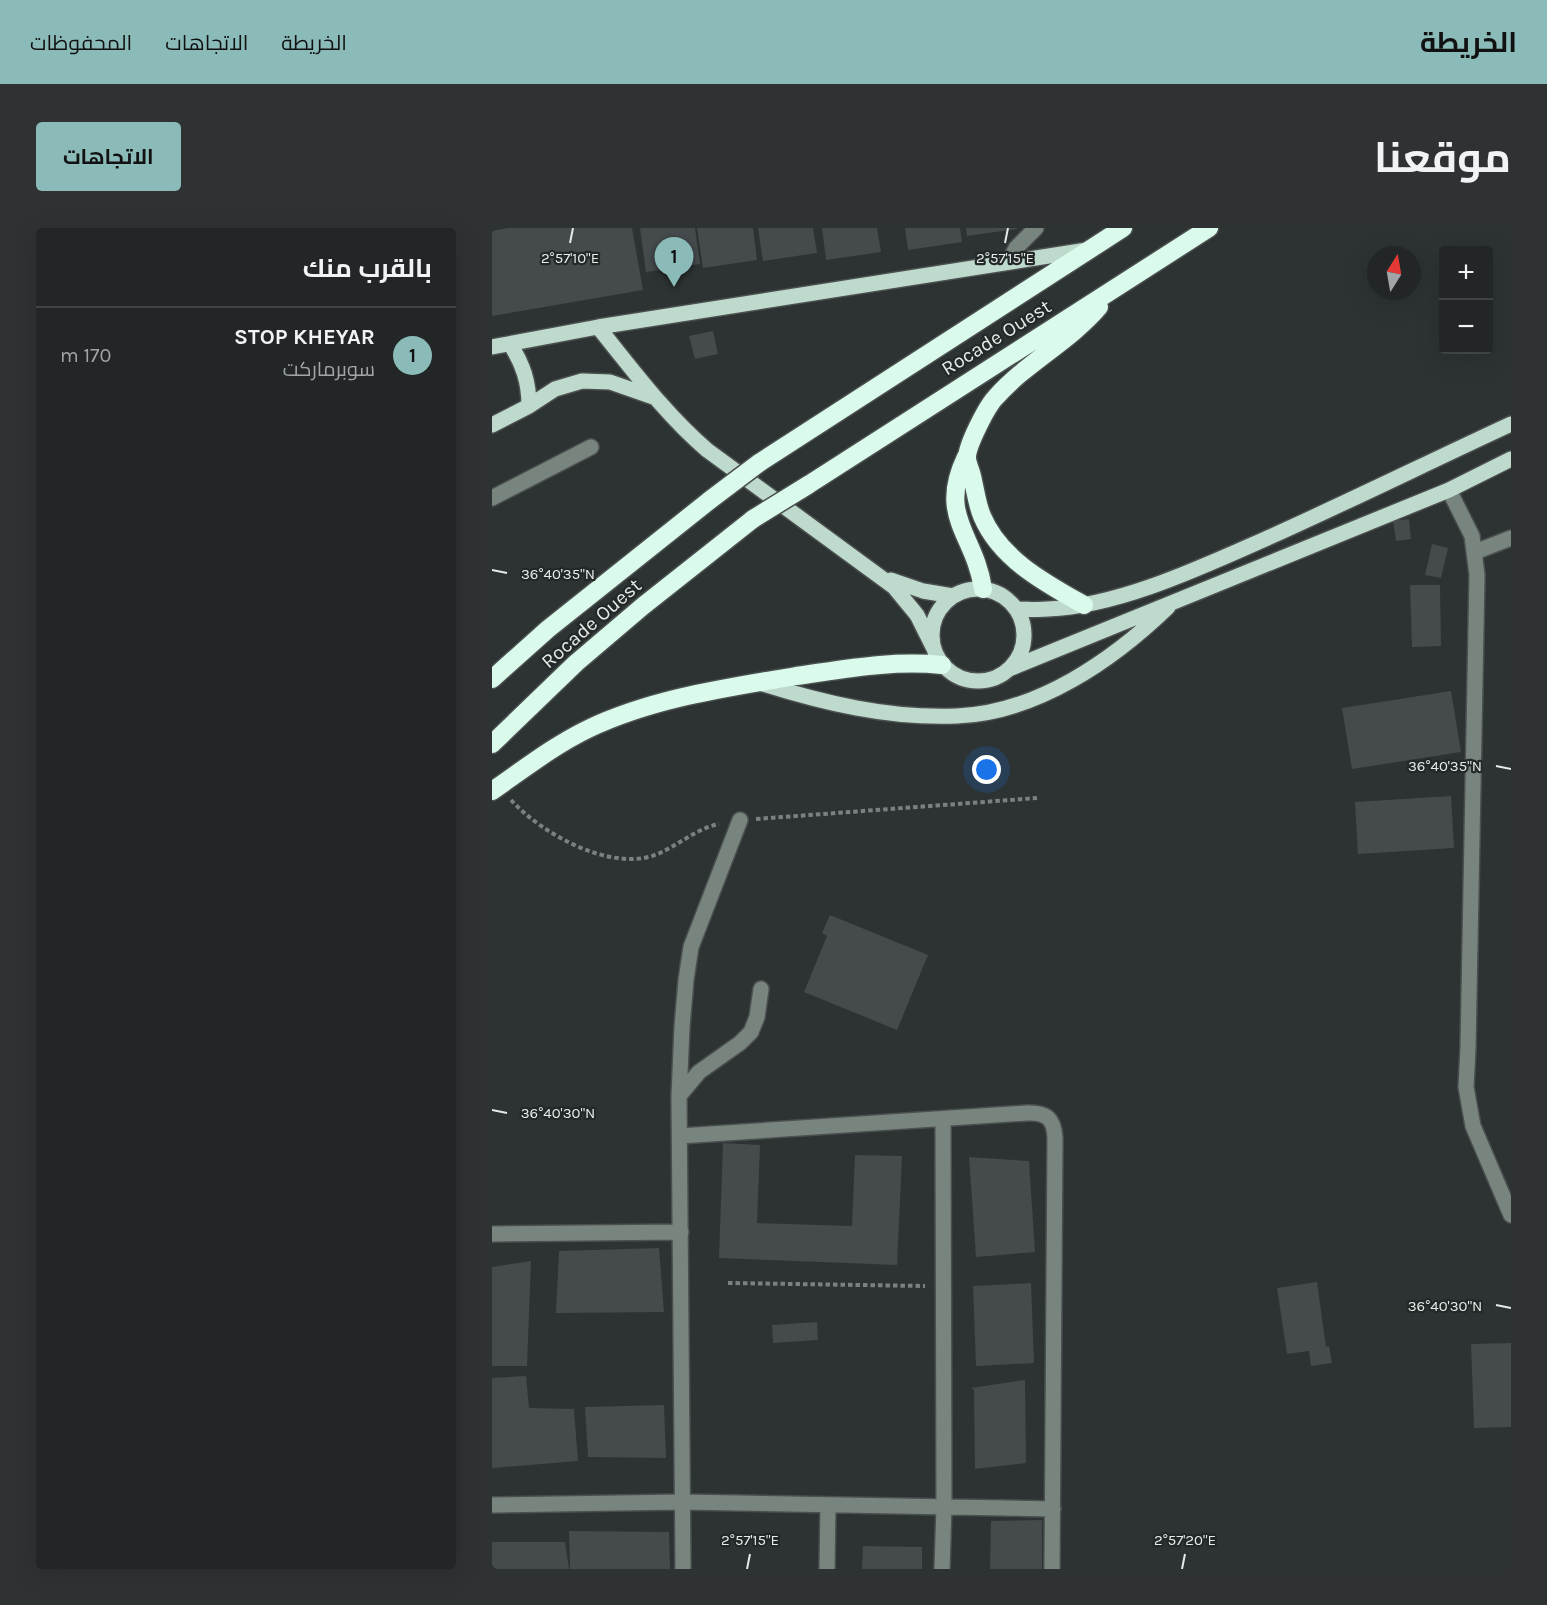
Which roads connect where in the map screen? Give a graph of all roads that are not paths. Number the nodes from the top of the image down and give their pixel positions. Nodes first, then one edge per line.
1 (1036, 228) edge
2 (1123, 228) edge
3 (1209, 228) edge
4 (1090, 250) junction
5 (1009, 262) junction
6 (1112, 291) junction
7 (598, 327) junction
8 (510, 344) junction
9 (492, 347) edge
10 (654, 397) junction
11 (529, 406) junction
12 (1511, 424) edge
13 (492, 425) edge
14 (591, 447) dead end
15 (966, 457) junction
16 (1511, 459) edge
17 (1449, 490) junction
18 (492, 498) edge
19 (1511, 538) edge
20 (1475, 552) junction
21 (880, 575) junction
22 (983, 589) junction
23 (952, 596) junction
24 (1176, 600) junction
25 (1084, 604) junction
26 (1016, 609) junction
27 (933, 647) junction
28 (942, 665) junction
29 (1009, 669) junction
30 (492, 679) edge
31 (757, 682) junction
32 (492, 744) edge
33 (492, 791) edge
34 (740, 820) dead end
35 (761, 989) dead end
36 (679, 1096) junction
37 (943, 1119) junction
38 (680, 1136) junction
39 (1511, 1215) edge
40 (681, 1232) junction
41 (492, 1234) edge
42 (683, 1502) junction
43 (492, 1505) edge
44 (828, 1505) junction
45 (944, 1507) junction
46 (1053, 1509) junction
47 (683, 1569) edge
48 (827, 1569) edge
49 (942, 1569) edge
50 (1052, 1569) edge

1 - 5 street
2 - 4 highway, Rocade Ouest
3 - 6 highway, Rocade Ouest
4 - 5 main road
4 - 30 highway, Rocade Ouest, bridge
5 - 7 main road
6 - 15 highway
6 - 32 highway, Rocade Ouest, bridge
7 - 8 main road
7 - 10 main road
8 - 9 main road
8 - 11 main road
10 - 11 main road
10 - 21 main road
11 - 13 main road
12 - 25 main road
14 - 18 street
15 - 22 highway
15 - 25 highway
16 - 17 main road
17 - 20 street
17 - 24 main road
19 - 20 street
20 - 39 street
21 - 23 main road
21 - 27 main road
22 - 23 main road
22 - 26 main road
23 - 27 main road
24 - 29 main road
24 - 31 main road
25 - 26 main road
26 - 29 main road
27 - 28 main road
28 - 29 main road
28 - 31 highway
31 - 33 highway
34 - 36 street
35 - 36 street
36 - 38 street
37 - 38 street
37 - 45 street
37 - 46 street
38 - 40 street
40 - 41 street
40 - 42 street
42 - 43 street
42 - 44 street
42 - 47 street
44 - 45 street
44 - 48 street
45 - 46 street
45 - 49 street
46 - 50 street

